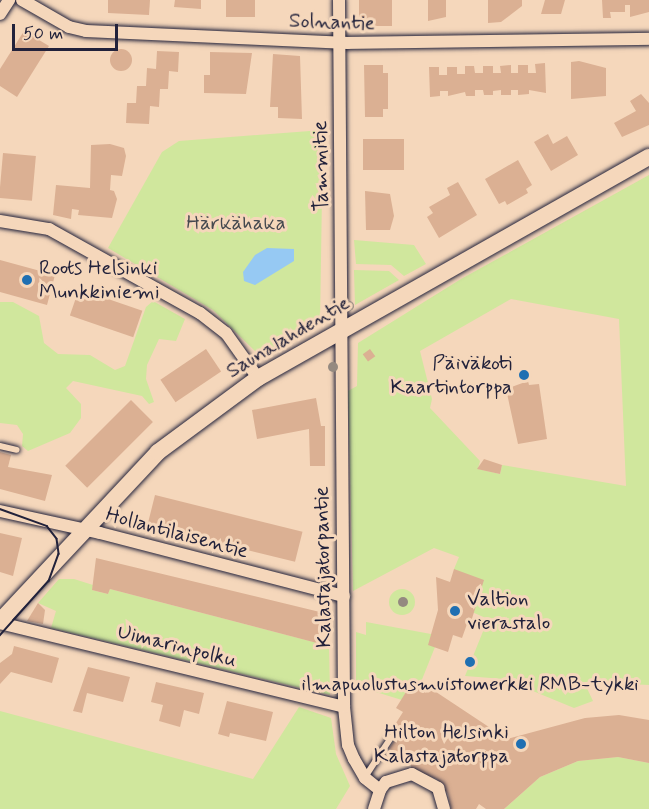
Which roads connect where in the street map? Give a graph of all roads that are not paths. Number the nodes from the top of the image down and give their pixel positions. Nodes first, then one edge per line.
1 (9, 0) edge
2 (22, 0) edge
3 (339, 0) edge
4 (0, 14) edge
5 (649, 39) edge
6 (339, 43) junction
7 (649, 157) edge
8 (0, 220) edge
9 (343, 332) junction
10 (258, 378) junction
11 (0, 446) edge
12 (17, 450) dead end
13 (0, 512) edge
14 (82, 529) junction
15 (344, 596) junction
16 (0, 622) edge
17 (344, 707) junction
18 (392, 736) dead end
19 (365, 777) junction
20 (380, 790) junction
21 (374, 809) edge
22 (444, 809) edge

1 - 4 street
2 - 6 street, Solnantie
3 - 6 street, Tammitie
5 - 6 street, Solnantie
6 - 9 street, Tammitie
7 - 9 street, Saunalahdentie
8 - 10 street
9 - 10 street, Saunalahdentie
9 - 15 street, Kalastajatorpantie
10 - 14 street, Saunalahdentie
11 - 12 lane
13 - 14 street, Hollantilaisentie
14 - 15 street, Hollantilaisentie
14 - 16 street, Saunalahdentie
15 - 17 street, Kalastajatorpantie
16 - 17 street, Uimarinpolku
17 - 19 street, Kalastajatorpantie
18 - 19 lane
19 - 20 street, Kalastajatorpantie
20 - 21 street
20 - 22 street

